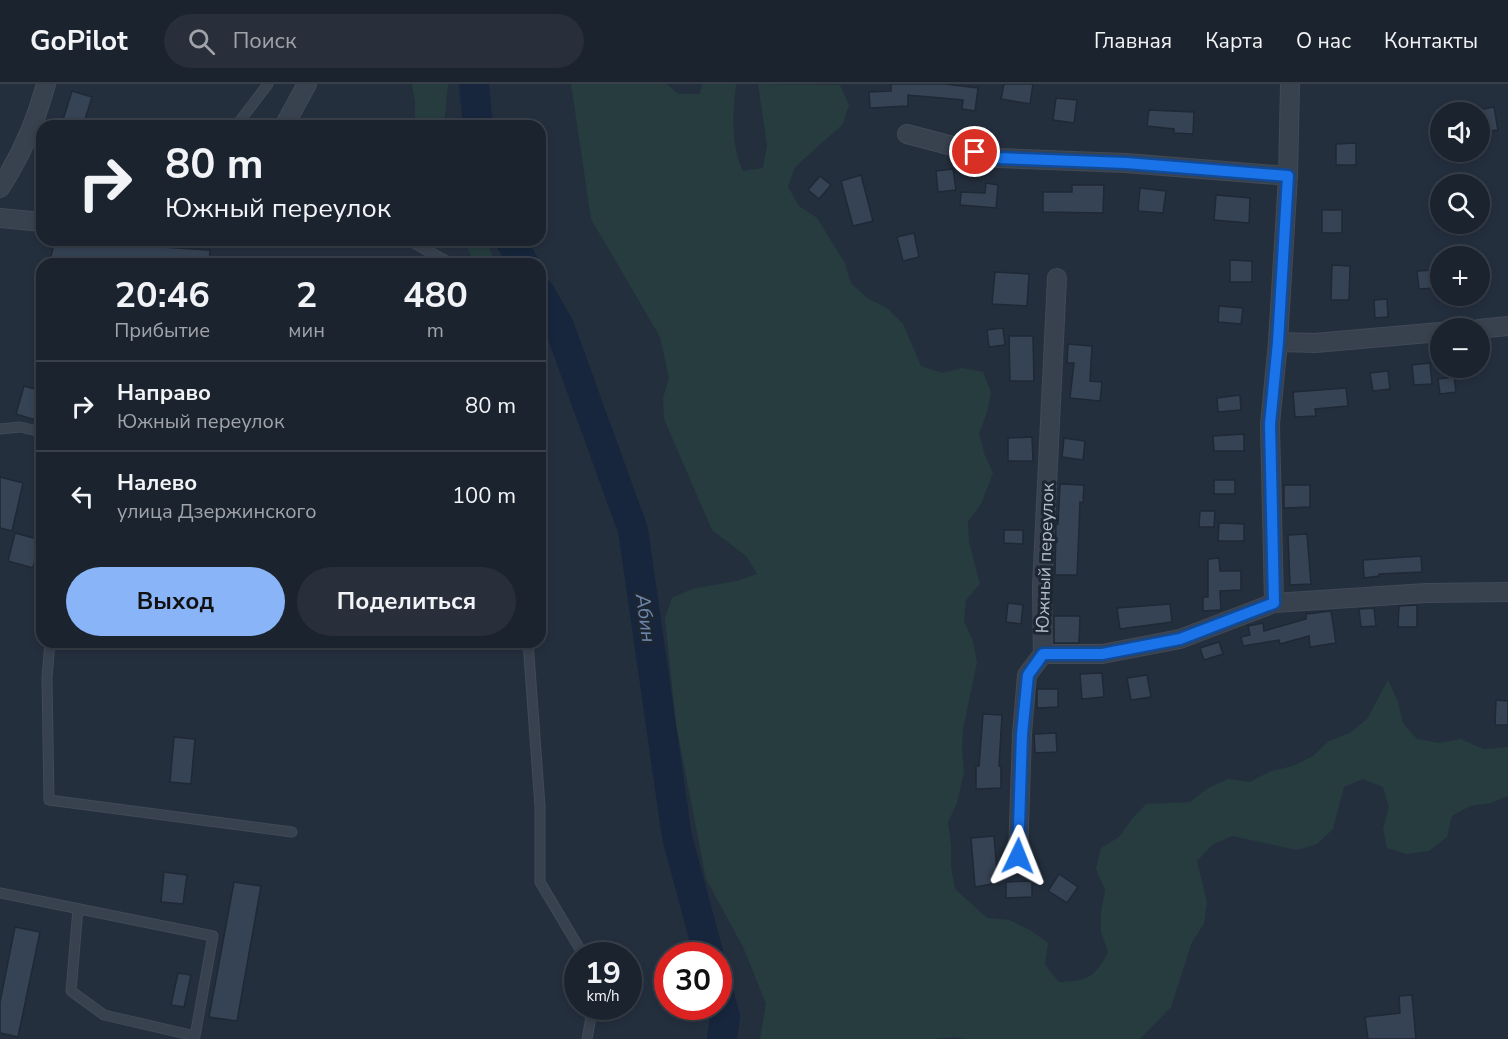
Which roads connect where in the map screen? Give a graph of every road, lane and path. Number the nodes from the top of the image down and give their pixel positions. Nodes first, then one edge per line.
1 (46, 84) edge
2 (268, 84) edge
3 (307, 84) edge
4 (1290, 84) edge
5 (241, 120) edge
6 (287, 120) edge
7 (907, 134) dead end
8 (1288, 176) junction
9 (0, 188) edge
10 (0, 218) edge
11 (36, 221) edge
12 (419, 246) edge
13 (441, 258) edge
14 (1057, 278) dead end
15 (1508, 326) edge
16 (1490, 328) edge
17 (1430, 333) edge
18 (1278, 342) junction
19 (0, 429) edge
20 (36, 431) edge
21 (1508, 592) edge
22 (1274, 603) junction
23 (50, 648) edge
24 (528, 648) edge
25 (1043, 654) junction
26 (292, 832) dead end
27 (1018, 856) dead end
28 (0, 893) edge
29 (78, 909) junction
30 (576, 942) edge
31 (590, 1020) edge
32 (587, 1039) edge

1 - 9 street
2 - 5 lane
3 - 6 street
4 - 8 street
7 - 8 street
8 - 18 street
10 - 11 street
12 - 13 lane
14 - 25 street, Южный переулок
15 - 16 street
17 - 18 street
18 - 22 street
19 - 20 lane
21 - 22 street, Южный переулок
22 - 25 street, Южный переулок
23 - 26 lane
24 - 30 lane
25 - 27 street
28 - 29 lane
29 - 29 lane
31 - 32 lane

